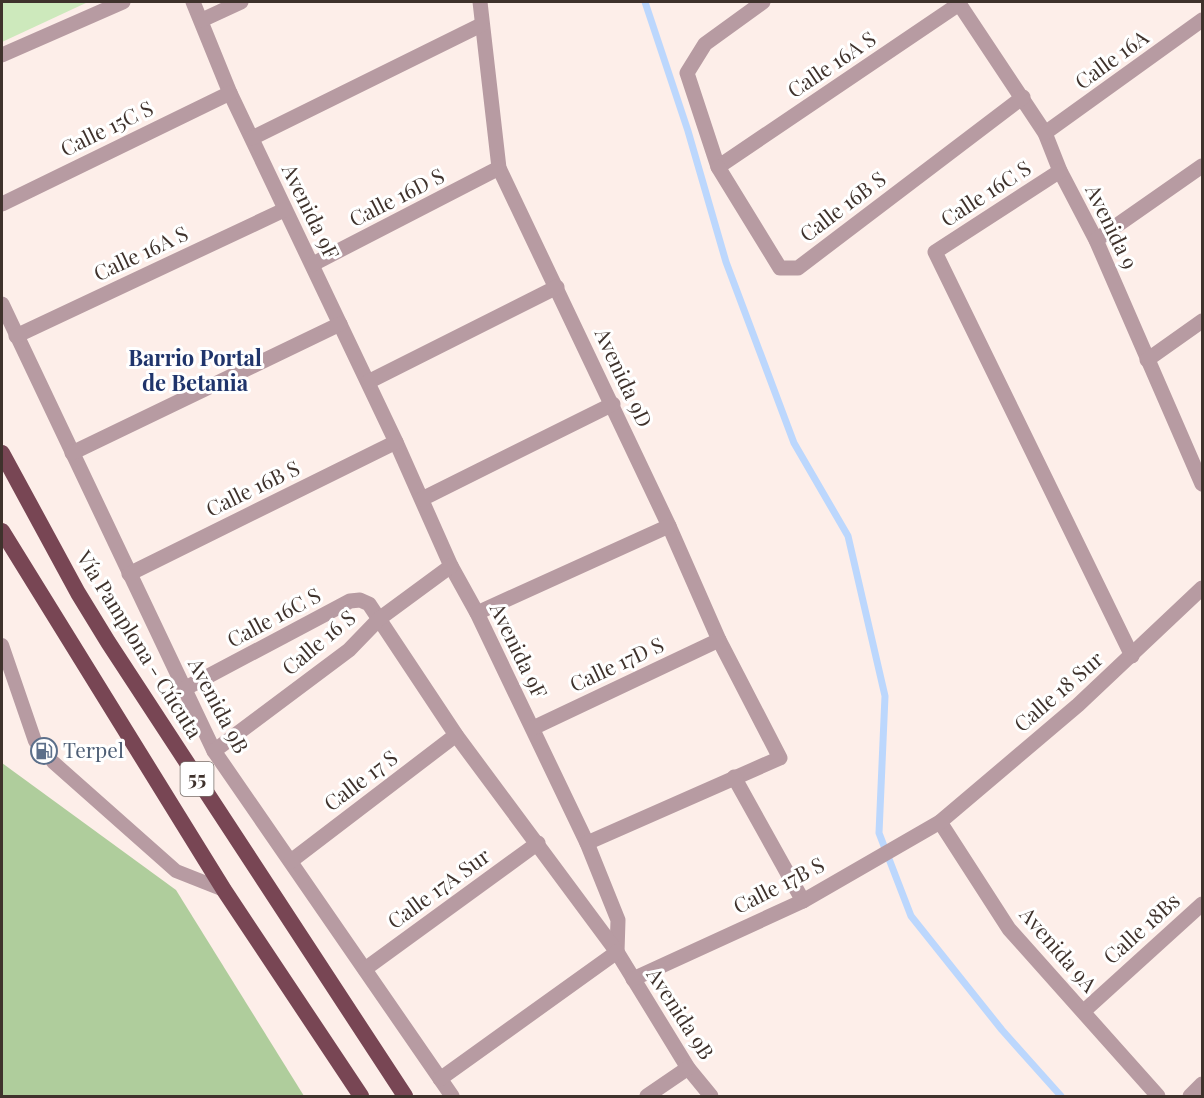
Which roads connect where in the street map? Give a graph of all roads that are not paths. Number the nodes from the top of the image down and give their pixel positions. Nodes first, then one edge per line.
1 (123, 2) edge
2 (193, 2) edge
3 (241, 2) edge
4 (480, 2) edge
5 (763, 2) edge
6 (959, 3) edge
7 (202, 20) junction
8 (1203, 20) edge
9 (481, 25) junction
10 (2, 55) edge
11 (230, 93) junction
12 (1023, 97) junction
13 (1045, 133) junction
14 (252, 138) junction
15 (723, 163) junction
16 (1203, 166) edge
17 (499, 168) junction
18 (1060, 171) junction
19 (2, 204) edge
20 (284, 210) junction
21 (1096, 240) junction
22 (313, 264) junction
23 (557, 287) junction
24 (2, 304) edge
25 (1203, 321) edge
26 (340, 324) junction
27 (16, 336) junction
28 (1147, 360) junction
29 (368, 382) junction
30 (613, 404) junction
31 (396, 442) junction
32 (2, 453) edge
33 (72, 453) junction
34 (1203, 484) edge
35 (422, 499) junction
36 (669, 526) junction
37 (2, 531) edge
38 (451, 566) junction
39 (129, 574) junction
40 (1203, 588) edge
41 (477, 614) junction
42 (379, 619) junction
43 (719, 640) junction
44 (2, 645) edge
45 (1132, 656) junction
46 (184, 689) junction
47 (532, 728) junction
48 (456, 735) junction
49 (35, 741) dead end
50 (214, 751) junction
51 (53, 762) dead end
52 (734, 777) junction
53 (940, 822) junction
54 (538, 843) junction
55 (587, 843) junction
56 (291, 861) junction
57 (224, 890) junction
58 (803, 901) junction
59 (1203, 904) edge
60 (617, 952) junction
61 (365, 969) junction
62 (633, 979) junction
63 (1083, 1011) junction
64 (688, 1068) junction
65 (440, 1079) junction
66 (1203, 1084) edge
67 (361, 1096) edge
68 (405, 1096) edge
69 (452, 1096) edge
70 (647, 1096) edge
71 (711, 1096) edge
72 (1158, 1096) edge
73 (1190, 1096) edge

1 - 10 street
2 - 7 street, Avenida 9F
3 - 7 street
4 - 9 street, Avenida 9D
5 - 15 street
6 - 12 street, Avenida 9
6 - 15 street, Calle 16A S
7 - 11 street, Avenida 9F
8 - 13 street, Calle 16A
9 - 14 street
9 - 17 street, Avenida 9D
11 - 14 street, Avenida 9F
11 - 19 street, Calle 15C S
12 - 13 street, Avenida 9
12 - 15 street, Calle 16B S
13 - 18 street, Avenida 9
14 - 20 street, Avenida 9F
16 - 21 street
17 - 22 street, Calle 16D S
17 - 23 street, Avenida 9D
18 - 21 street, Avenida 9
18 - 45 street, Calle 16C S
20 - 22 street, Avenida 9F
20 - 27 street, Calle 16A S
21 - 28 street, Avenida 9
22 - 26 street, Avenida 9F
23 - 29 street
23 - 30 street, Avenida 9D
24 - 27 street, Avenida 9B
25 - 28 street
26 - 29 street, Avenida 9F
26 - 33 street
27 - 33 street, Avenida 9B
28 - 34 street, Avenida 9
29 - 31 street, Avenida 9F
30 - 35 street
30 - 36 street, Avenida 9D
31 - 35 street, Avenida 9F
31 - 39 street, Calle 16B S
32 - 68 highway, Vía Pamplona - Cúcuta / 55
33 - 39 street, Avenida 9B
35 - 38 street, Avenida 9F
36 - 41 street
36 - 43 street, Avenida 9D
37 - 57 highway, 55
38 - 41 street, Avenida 9F
38 - 42 street, Calle 16 S
39 - 46 street, Avenida 9B
40 - 45 street, Calle 18 Sur
41 - 47 street, Avenida 9F
42 - 46 street, Calle 16C S
42 - 48 street
42 - 50 street, Calle 16 S
43 - 47 street, Calle 17D S
43 - 52 street, Avenida 9D
44 - 49 lane
45 - 53 street, Calle 18 Sur
46 - 50 street, Avenida 9B
47 - 55 street, Avenida 9F
48 - 54 street
48 - 56 street, Calle 17 S
50 - 56 street, Avenida 9B
51 - 57 lane
52 - 55 street
52 - 58 street
53 - 58 street, Calle 17B S
53 - 63 street, Avenida 9A
54 - 60 street
54 - 61 street, Calle 17A Sur
55 - 60 street, Avenida 9F
56 - 61 street, Avenida 9B
57 - 67 highway, 55
58 - 62 street, Calle 17B S
59 - 63 street, Calle 18Bs
60 - 62 street, Avenida 9B
60 - 65 street
61 - 65 street, Avenida 9B
62 - 64 street, Avenida 9B
63 - 72 street, Avenida 9A
64 - 70 street
64 - 71 street, Avenida 9B
65 - 69 street, Avenida 9B
66 - 73 street

